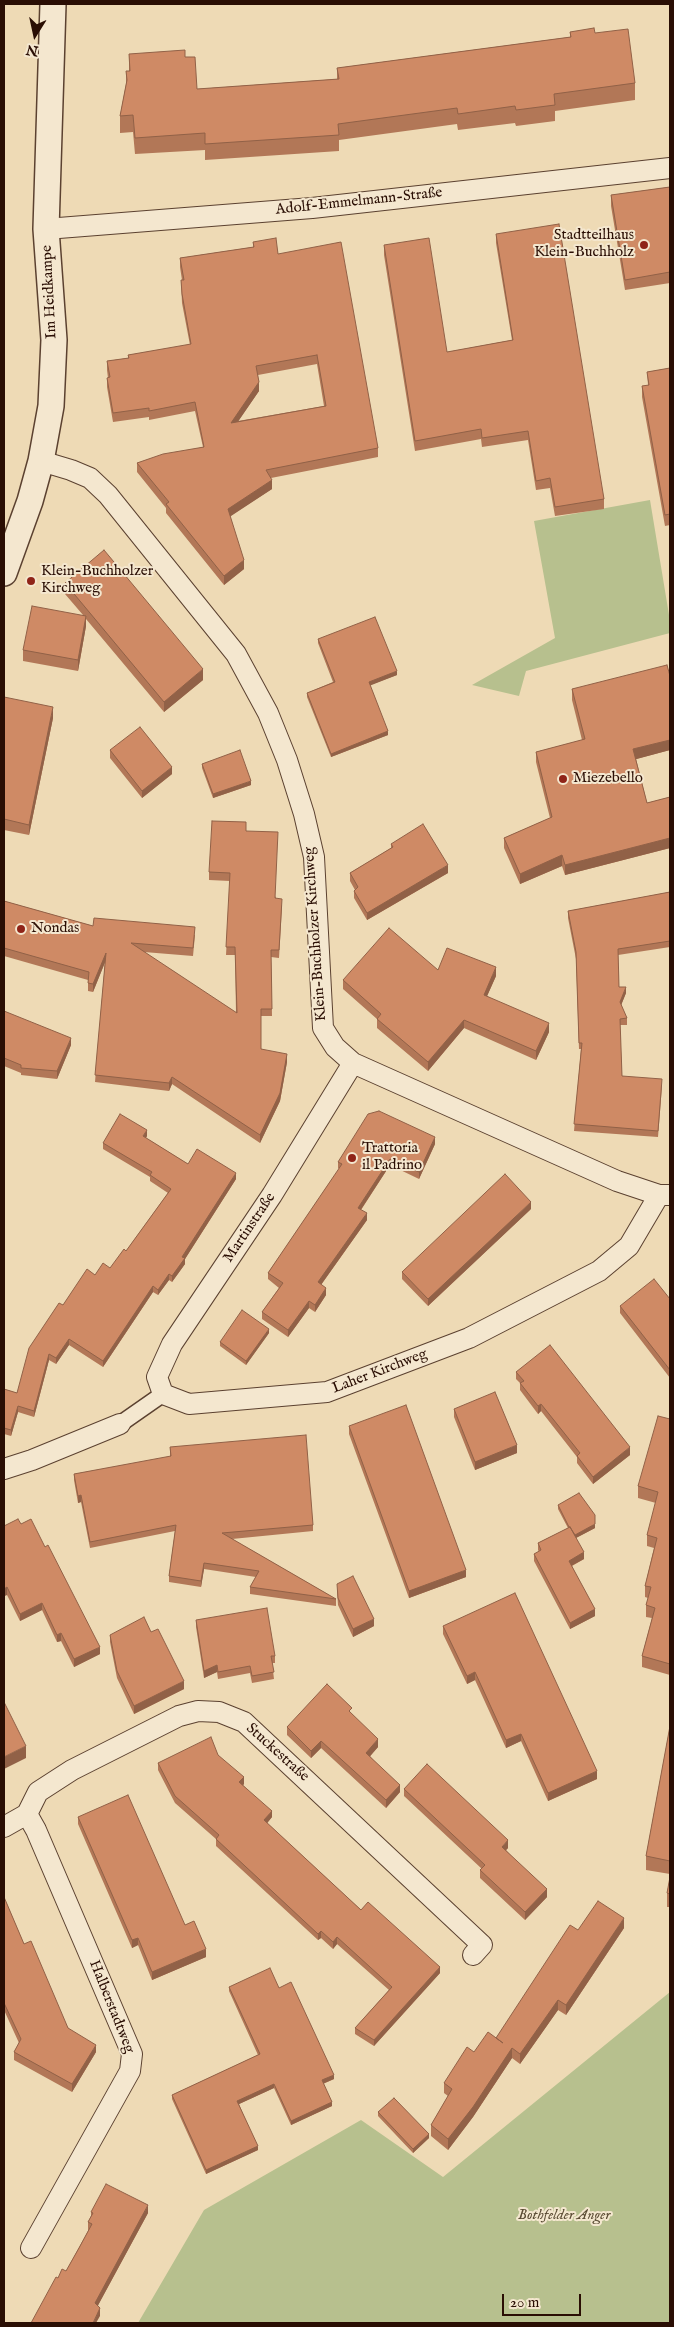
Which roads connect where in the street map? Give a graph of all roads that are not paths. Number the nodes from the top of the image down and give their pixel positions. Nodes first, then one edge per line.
1 (53, 4) edge
2 (670, 168) edge
3 (46, 229) junction
4 (41, 461) junction
5 (4, 573) edge
6 (353, 1063) junction
7 (665, 1195) edge
8 (163, 1394) junction
9 (120, 1424) joint
10 (4, 1470) edge
11 (27, 1814) junction
12 (4, 1827) edge
13 (473, 1955) dead end
14 (31, 2248) dead end

1 - 3 street, Im Heidkampe
2 - 3 street, Adolf-Emmelmann-Straße
3 - 4 street, Im Heidkampe
4 - 5 street, Im Heidkampe
4 - 6 street, Klein-Buchholzer Kirchweg
6 - 7 street, Klein-Buchholzer Kirchweg
6 - 8 street, Martinstraße
7 - 8 street, Laher Kirchweg
8 - 9 street
9 - 10 street
11 - 12 street
11 - 13 street, Stuckestraße
11 - 14 street, Halberstadtweg

